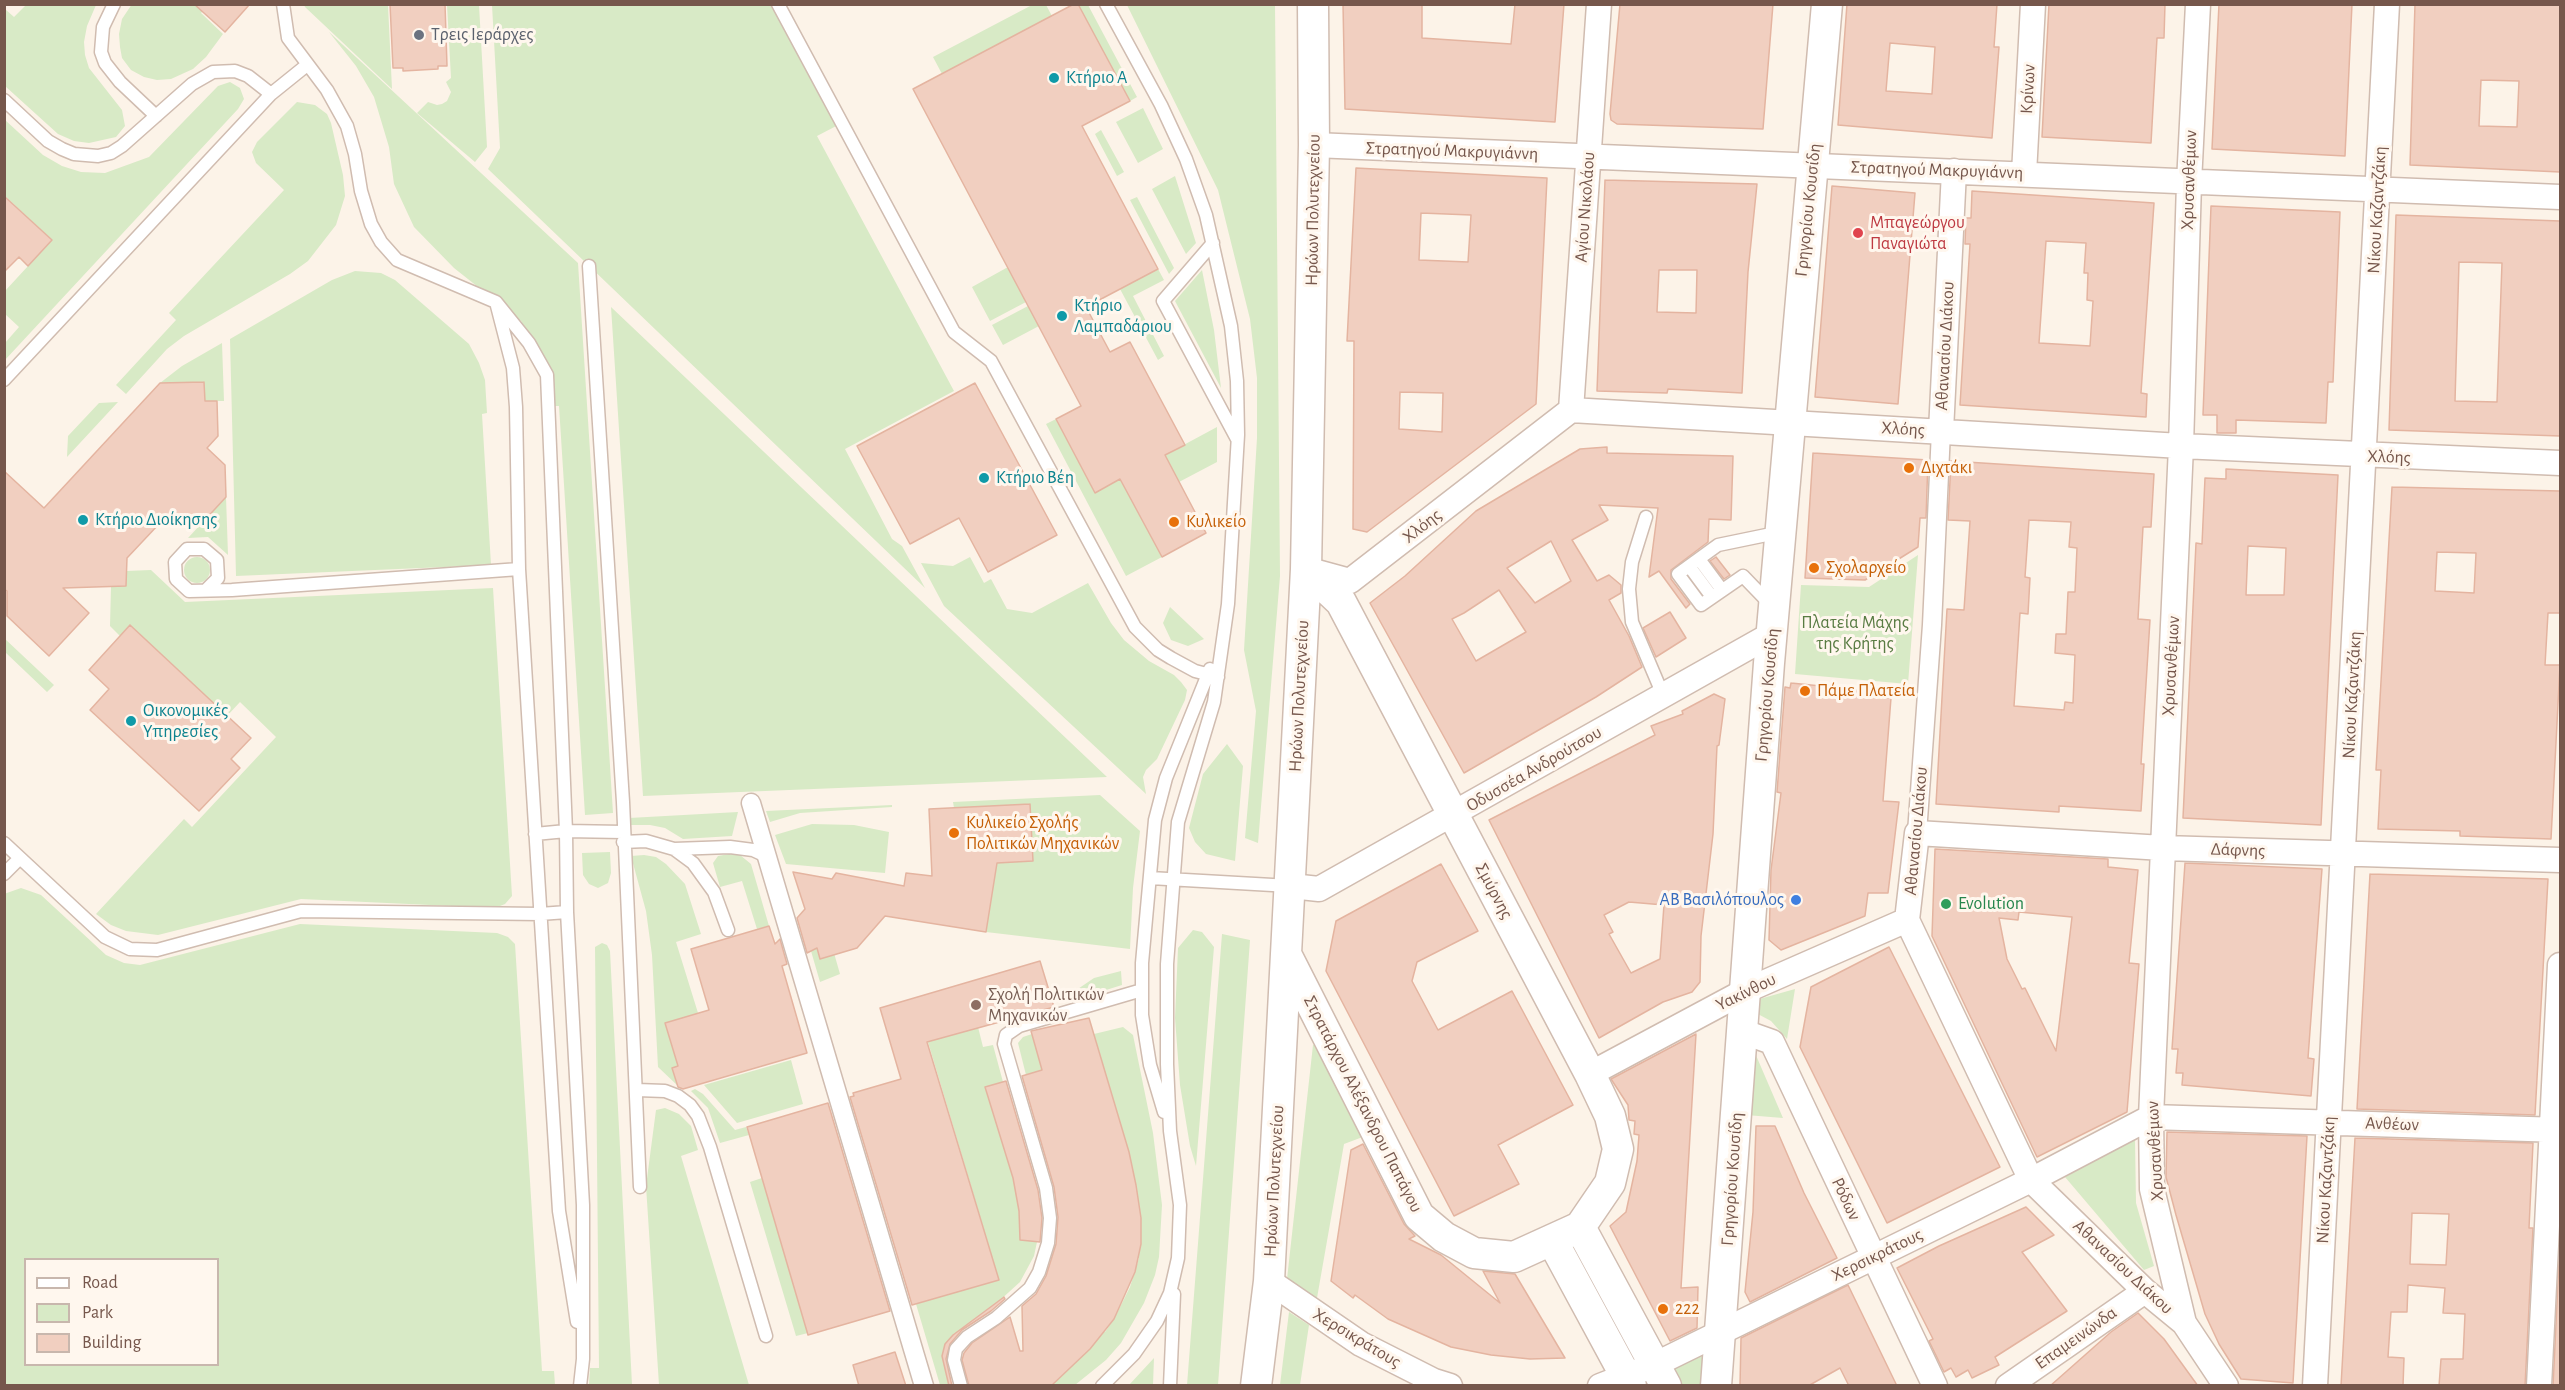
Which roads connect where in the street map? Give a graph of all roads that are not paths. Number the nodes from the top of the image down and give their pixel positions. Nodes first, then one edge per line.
1 (114, 4) edge
2 (283, 4) edge
3 (778, 4) edge
4 (1106, 4) edge
5 (1313, 4) edge
6 (1599, 4) edge
7 (1827, 4) edge
8 (2032, 4) edge
9 (2198, 4) edge
10 (2387, 4) edge
11 (307, 65) junction
12 (271, 94) junction
13 (4, 100) edge
14 (156, 116) junction
15 (1314, 145) junction
16 (1589, 156) junction
17 (1813, 165) junction
18 (1954, 171) junction
19 (2024, 174) junction
20 (2189, 183) junction
21 (2378, 189) junction
22 (2560, 197) edge
23 (1213, 243) junction
24 (589, 266) dead end
25 (496, 302) junction
26 (4, 380) edge
27 (1571, 410) junction
28 (1789, 423) junction
29 (1941, 431) junction
30 (1238, 441) junction
31 (2181, 446) junction
32 (2365, 456) junction
33 (2560, 463) edge
34 (1646, 517) dead end
35 (1782, 532) junction
36 (1694, 562) junction
37 (519, 569) junction
38 (1306, 569) junction
39 (206, 590) dead end
40 (1717, 593) junction
41 (1773, 621) junction
42 (1213, 676) junction
43 (1664, 695) junction
44 (751, 803) dead end
45 (1454, 814) junction
46 (566, 831) junction
47 (1917, 833) junction
48 (535, 834) junction
49 (623, 837) junction
50 (4, 843) edge
51 (2163, 848) junction
52 (674, 849) junction
53 (2344, 853) junction
54 (766, 856) junction
55 (20, 858) junction
56 (2560, 860) edge
57 (4, 874) edge
58 (1150, 878) junction
59 (1174, 880) junction
60 (1291, 886) junction
61 (567, 912) junction
62 (540, 914) junction
63 (1907, 920) junction
64 (728, 930) dead end
65 (1287, 956) junction
66 (2560, 965) edge
67 (1142, 990) junction
68 (1745, 991) junction
69 (1741, 1030) junction
70 (1590, 1074) junction
71 (637, 1090) junction
72 (2151, 1117) junction
73 (2330, 1122) junction
74 (2556, 1130) edge
75 (1170, 1131) junction
76 (2031, 1180) junction
77 (640, 1187) dead end
78 (1580, 1227) junction
79 (1552, 1240) junction
80 (1874, 1257) junction
81 (1175, 1276) junction
82 (1269, 1281) junction
83 (2145, 1291) junction
84 (2184, 1323) junction
85 (1721, 1331) junction
86 (766, 1336) dead end
87 (583, 1359) junction
88 (1660, 1375) edge
89 (1619, 1383) edge
90 (580, 1386) edge
91 (924, 1386) edge
92 (961, 1386) edge
93 (1102, 1386) edge
94 (1170, 1386) edge
95 (1256, 1386) edge
96 (1450, 1386) edge
97 (1716, 1386) edge
98 (1935, 1386) edge
99 (2008, 1386) edge
100 (2226, 1386) edge
101 (2315, 1386) edge
102 (2539, 1386) edge

1 - 14 lane
2 - 11 lane
3 - 42 lane
4 - 23 lane
5 - 15 street, Ηρώων Πολυτεχνείου
6 - 16 street, Αγίου Νικολάου
7 - 17 street, Γρηγορίου Κουσίδη
8 - 19 street, Κρίνων
9 - 20 street, Χρυσανθέμων
10 - 21 street, Νίκου Καζαντζάκη
11 - 12 lane
11 - 25 lane
12 - 14 lane
12 - 26 lane
13 - 14 lane
15 - 16 street, Στρατηγού Μακρυγιάννη
15 - 38 street, Ηρώων Πολυτεχνείου
16 - 17 street, Στρατηγού Μακρυγιάννη
16 - 27 street, Αγίου Νικολάου
17 - 18 street, Στρατηγού Μακρυγιάννη
17 - 28 street, Γρηγορίου Κουσίδη
18 - 19 street, Στρατηγού Μακρυγιάννη
18 - 29 street, Αθανασίου Διάκου
19 - 20 street, Στρατηγού Μακρυγιάννη
20 - 21 street, Στρατηγού Μακρυγιάννη
20 - 31 street, Χρυσανθέμων
21 - 22 street, Στρατηγού Μακρυγιάννη
21 - 32 street, Νίκου Καζαντζάκη
23 - 30 lane
23 - 30 lane
24 - 49 lane
25 - 37 lane
25 - 46 lane
27 - 28 street, Χλόης
27 - 38 street, Χλόης
28 - 29 street, Χλόης
28 - 35 street, Γρηγορίου Κουσίδη
29 - 31 street, Χλόης
29 - 47 street, Αθανασίου Διάκου
30 - 42 lane
31 - 32 street, Χλόης
31 - 51 street, Χρυσανθέμων
32 - 33 street, Χλόης
32 - 53 street, Νίκου Καζαντζάκη
34 - 43 lane
35 - 36 lane
35 - 41 street, Γρηγορίου Κουσίδη
36 - 40 lane
36 - 40 lane
37 - 39 lane
37 - 48 lane
38 - 45 street, Σμύρνης
38 - 60 street, Ηρώων Πολυτεχνείου
40 - 41 lane
41 - 43 street, Οδυσσέα Ανδρούτσου
41 - 68 street, Γρηγορίου Κουσίδη
42 - 58 lane
42 - 59 lane
43 - 45 street, Οδυσσέα Ανδρούτσου
44 - 54 street
45 - 60 street, Οδυσσέα Ανδρούτσου
45 - 70 street, Σμύρνης
46 - 48 lane
46 - 49 lane
46 - 61 lane
47 - 51 street, Δάφνης
47 - 63 street, Αθανασίου Διάκου
48 - 62 lane
49 - 52 lane
49 - 71 lane
50 - 55 lane
51 - 53 street, Δάφνης
51 - 72 street, Χρυσανθέμων
52 - 54 lane
52 - 64 lane
53 - 56 street, Δάφνης
53 - 73 street, Νίκου Καζαντζάκη
54 - 91 street
55 - 57 lane
55 - 62 lane
58 - 59 lane
58 - 67 lane
59 - 60 lane
59 - 75 lane
60 - 65 street, Ηρώων Πολυτεχνείου
61 - 62 lane
61 - 87 lane
62 - 87 lane
63 - 68 street, Υακίνθου
63 - 76 street, Αθανασίου Διάκου
65 - 79 street, Στρατάρχου Αλέξανδρου Παπάγου
65 - 82 street, Ηρώων Πολυτεχνείου
66 - 74 street
67 - 75 lane
67 - 92 lane
68 - 69 street, Γρηγορίου Κουσίδη
68 - 70 street, Υακίνθου
69 - 80 street, Ρόδων
69 - 85 street, Γρηγορίου Κουσίδη
70 - 78 street, Σμύρνης
71 - 77 lane
71 - 86 lane
72 - 73 street, Ανθέων
72 - 76 street, Χερσικράτους
72 - 84 street, Χρυσανθέμων
73 - 74 street, Ανθέων
73 - 101 street, Νίκου Καζαντζάκη
74 - 102 street
75 - 81 lane
76 - 80 street, Χερσικράτους
76 - 83 street, Αθανασίου Διάκου
78 - 79 street, Στρατάρχου Αλέξανδρου Παπάγου
78 - 88 street
79 - 89 street
80 - 85 street, Χερσικράτους
80 - 98 street, Ρόδων
81 - 93 lane
81 - 94 lane
82 - 95 street, Ηρώων Πολυτεχνείου
82 - 96 street, Χερσικράτους
83 - 84 street, Αθανασίου Διάκου
83 - 99 street, Επαμεινώνδα
84 - 100 street, Αθανασίου Διάκου
85 - 88 street, Χερσικράτους
85 - 97 street, Γρηγορίου Κουσίδη
87 - 90 lane
88 - 89 street, Χερσικράτους

